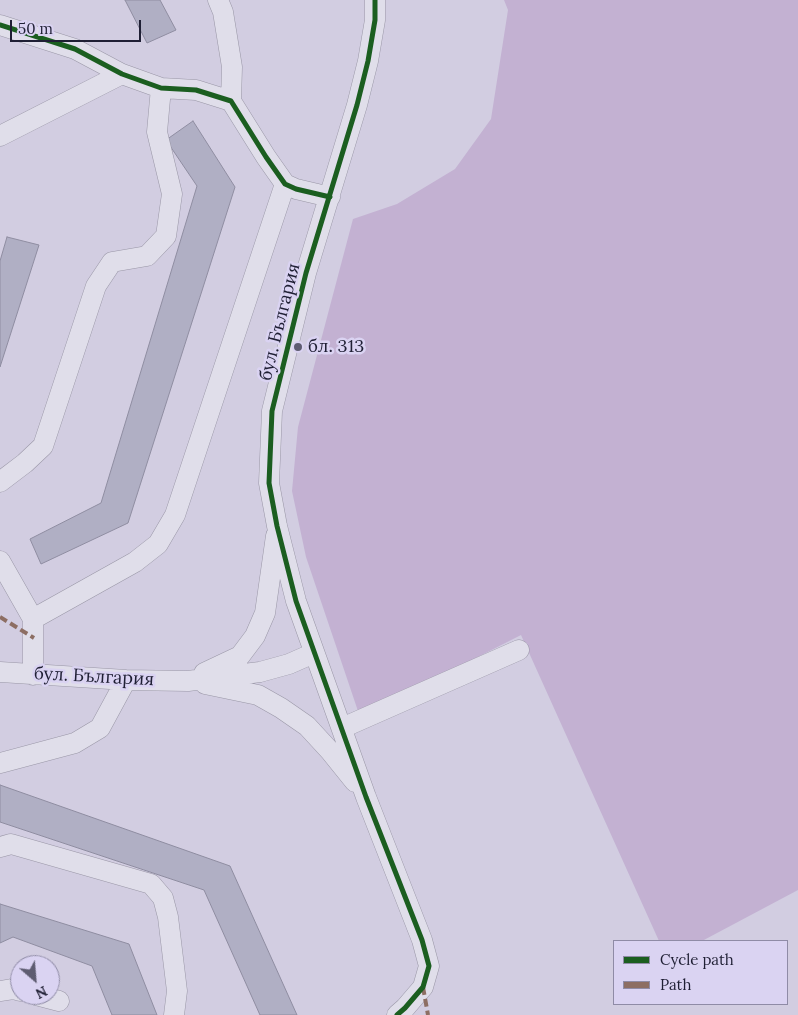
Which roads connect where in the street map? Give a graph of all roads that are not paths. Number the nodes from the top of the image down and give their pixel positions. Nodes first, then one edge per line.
1 (218, 0) edge
2 (375, 0) edge
3 (0, 25) edge
4 (122, 74) junction
5 (161, 88) junction
6 (231, 101) junction
7 (0, 136) edge
8 (285, 184) junction
9 (330, 197) junction
10 (0, 482) edge
11 (277, 526) junction
12 (0, 561) edge
13 (33, 619) junction
14 (519, 650) dead end
15 (314, 653) junction
16 (0, 672) edge
17 (33, 675) junction
18 (126, 680) junction
19 (188, 681) junction
20 (342, 728) junction
21 (0, 764) edge
22 (366, 796) junction
23 (0, 847) edge
24 (174, 1015) edge
25 (397, 1015) edge

1 - 6 street
2 - 9 street, бул. България
3 - 4 street
4 - 5 street
4 - 7 street
5 - 6 street
5 - 10 street
6 - 8 street
8 - 9 street
8 - 13 street
9 - 11 street, бул. България
11 - 15 street, бул. България
11 - 19 street
12 - 13 street
13 - 17 street
14 - 20 street
15 - 19 street
15 - 20 street, бул. България
16 - 17 street, бул. България
17 - 18 street, бул. България
18 - 19 street, бул. България
18 - 21 street
19 - 22 street
20 - 22 street, бул. България
22 - 25 street, бул. България
23 - 24 street

